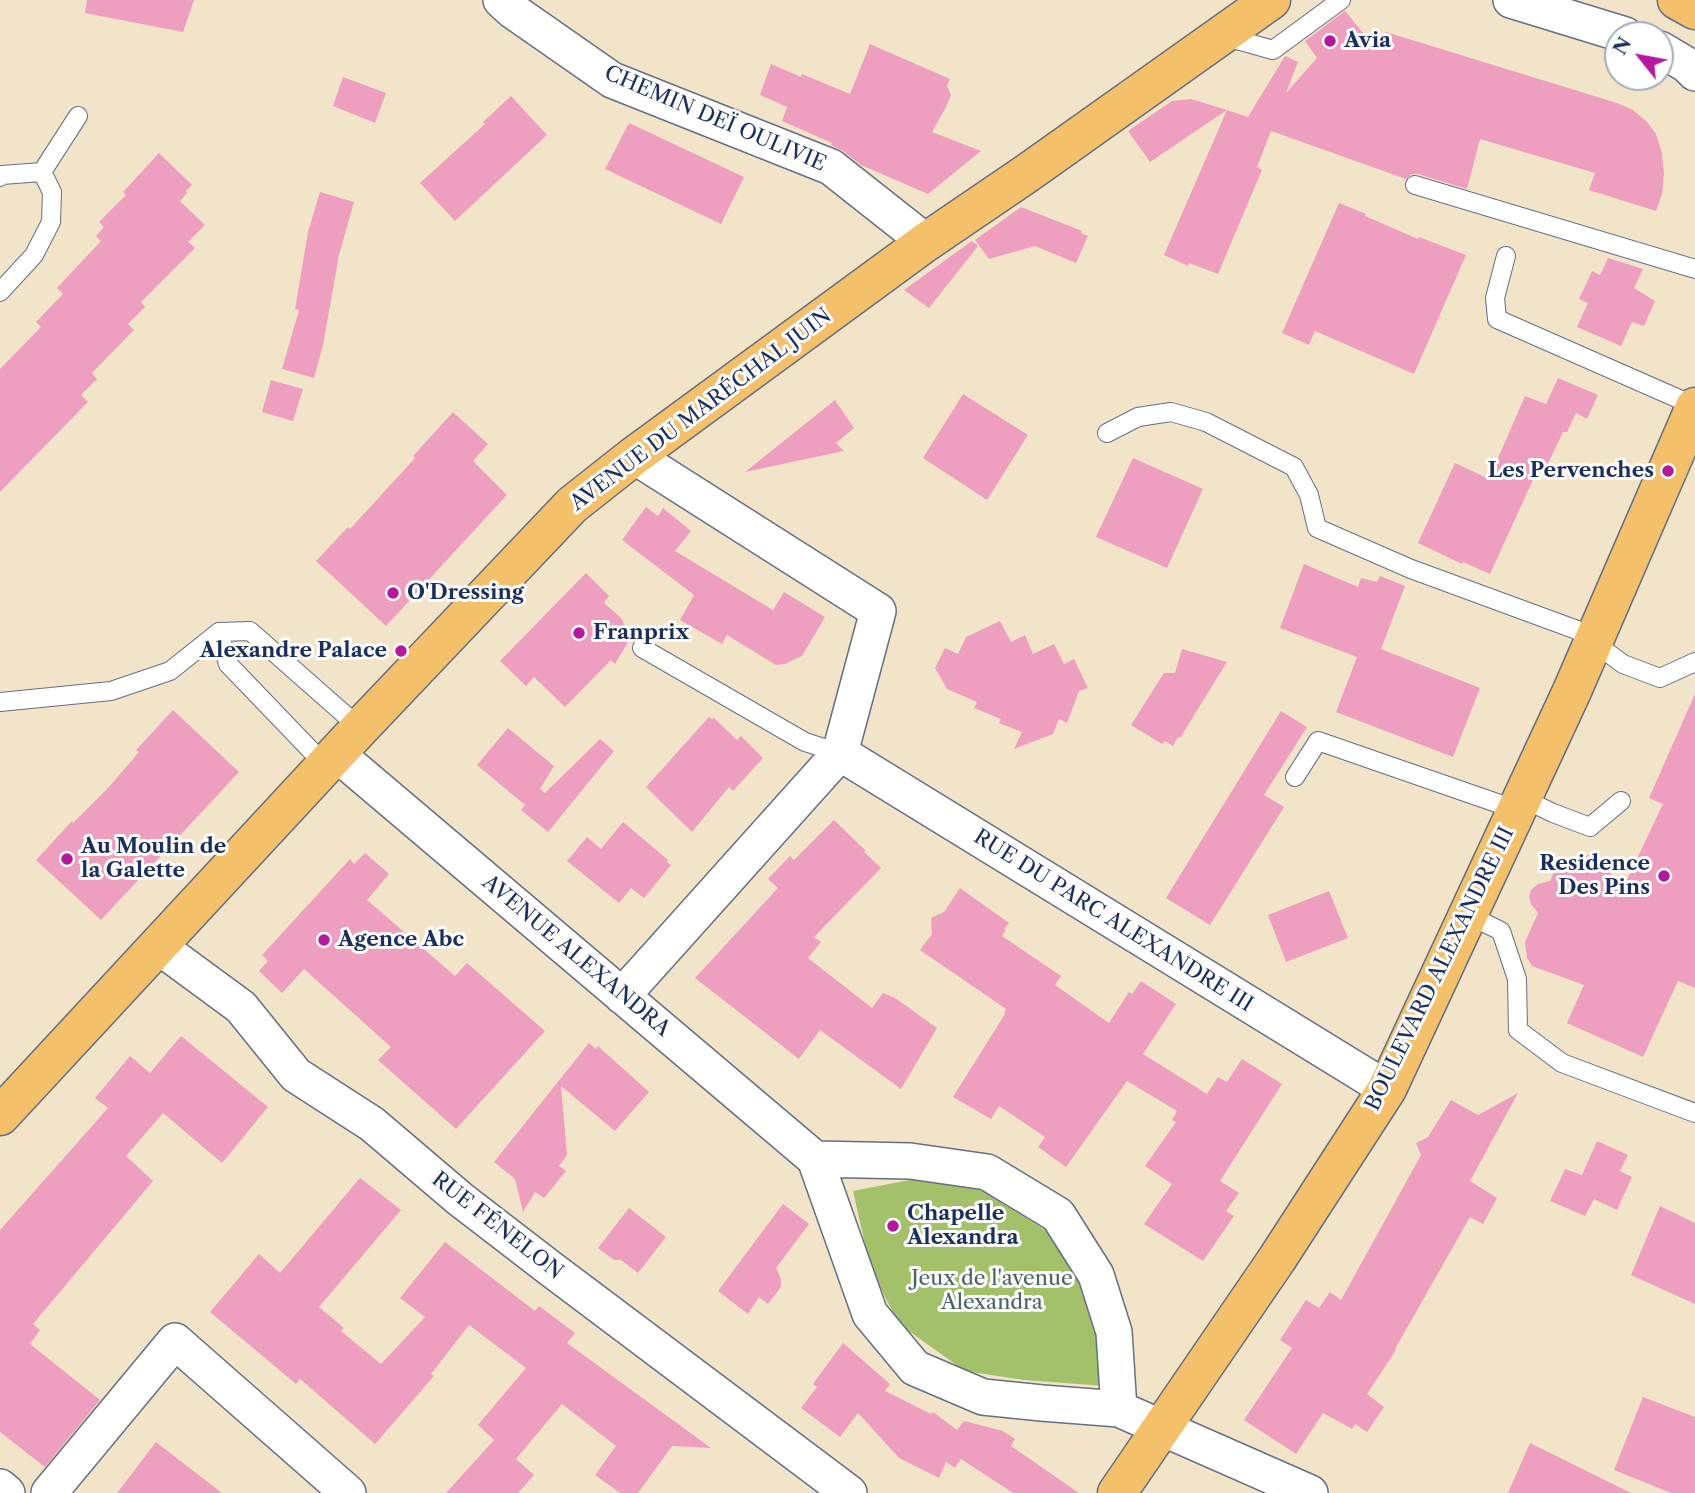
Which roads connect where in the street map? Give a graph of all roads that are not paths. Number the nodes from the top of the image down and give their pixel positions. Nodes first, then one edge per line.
1 (501, 0) edge
2 (1271, 0) edge
3 (1341, 0) edge
4 (1511, 0) edge
5 (1677, 0) edge
6 (1695, 10) edge
7 (1604, 29) edge
8 (1220, 35) junction
9 (1674, 57) edge
10 (1695, 73) edge
11 (78, 116) dead end
12 (42, 172) junction
13 (0, 177) edge
14 (1415, 185) dead end
15 (926, 242) junction
16 (1506, 256) dead end
17 (1695, 268) edge
18 (0, 292) edge
19 (1695, 407) edge
20 (1107, 433) dead end
21 (634, 456) junction
22 (219, 632) junction
23 (1593, 643) junction
24 (642, 648) dead end
25 (1695, 662) edge
26 (0, 702) edge
27 (341, 749) junction
28 (840, 753) junction
29 (1295, 777) dead end
30 (1621, 801) dead end
31 (1519, 804) junction
32 (1468, 915) junction
33 (158, 946) junction
34 (622, 996) junction
35 (1387, 1089) junction
36 (1695, 1113) edge
37 (0, 1116) edge
38 (814, 1159) junction
39 (1119, 1409) junction
40 (1161, 1428) junction
41 (0, 1487) edge
42 (7, 1493) edge
43 (49, 1493) edge
44 (348, 1493) edge
45 (849, 1493) edge
46 (1117, 1493) edge
47 (1310, 1493) edge

1 - 15 street, CHEMIN DEÏ OULIVIE
2 - 8 main road, AVENUE DU MARÉCHAL JUIN
3 - 8 lane
4 - 7 street
5 - 6 main road
8 - 15 main road, AVENUE DU MARÉCHAL JUIN
9 - 10 street
11 - 12 lane
12 - 13 lane
12 - 18 lane
14 - 17 lane
15 - 21 main road, AVENUE DU MARÉCHAL JUIN
16 - 19 lane
19 - 23 main road, BOULEVARD ALEXANDRE III
20 - 23 lane
21 - 27 main road, AVENUE DU MARÉCHAL JUIN
21 - 28 street
22 - 26 lane
22 - 27 lane
22 - 27 lane
23 - 25 lane
23 - 31 main road, BOULEVARD ALEXANDRE III
24 - 28 lane
27 - 33 main road, AVENUE DU MARÉCHAL JUIN
27 - 34 street, AVENUE ALEXANDRA
28 - 34 street
28 - 35 street, RUE DU PARC ALEXANDRE III
29 - 31 lane
30 - 31 lane
31 - 32 main road, BOULEVARD ALEXANDRE III
32 - 35 main road, BOULEVARD ALEXANDRE III
32 - 36 lane
33 - 37 main road, AVENUE DU MARÉCHAL JUIN
33 - 45 street, RUE FÉNELON
34 - 38 street, AVENUE ALEXANDRA
35 - 40 main road, BOULEVARD ALEXANDRE III
38 - 39 street, AVENUE ALEXANDRA
38 - 39 street
39 - 40 street, AVENUE ALEXANDRA
40 - 46 main road, BOULEVARD ALEXANDRE III
40 - 47 street, AVENUE ALEXANDRA
41 - 42 street
43 - 44 street

